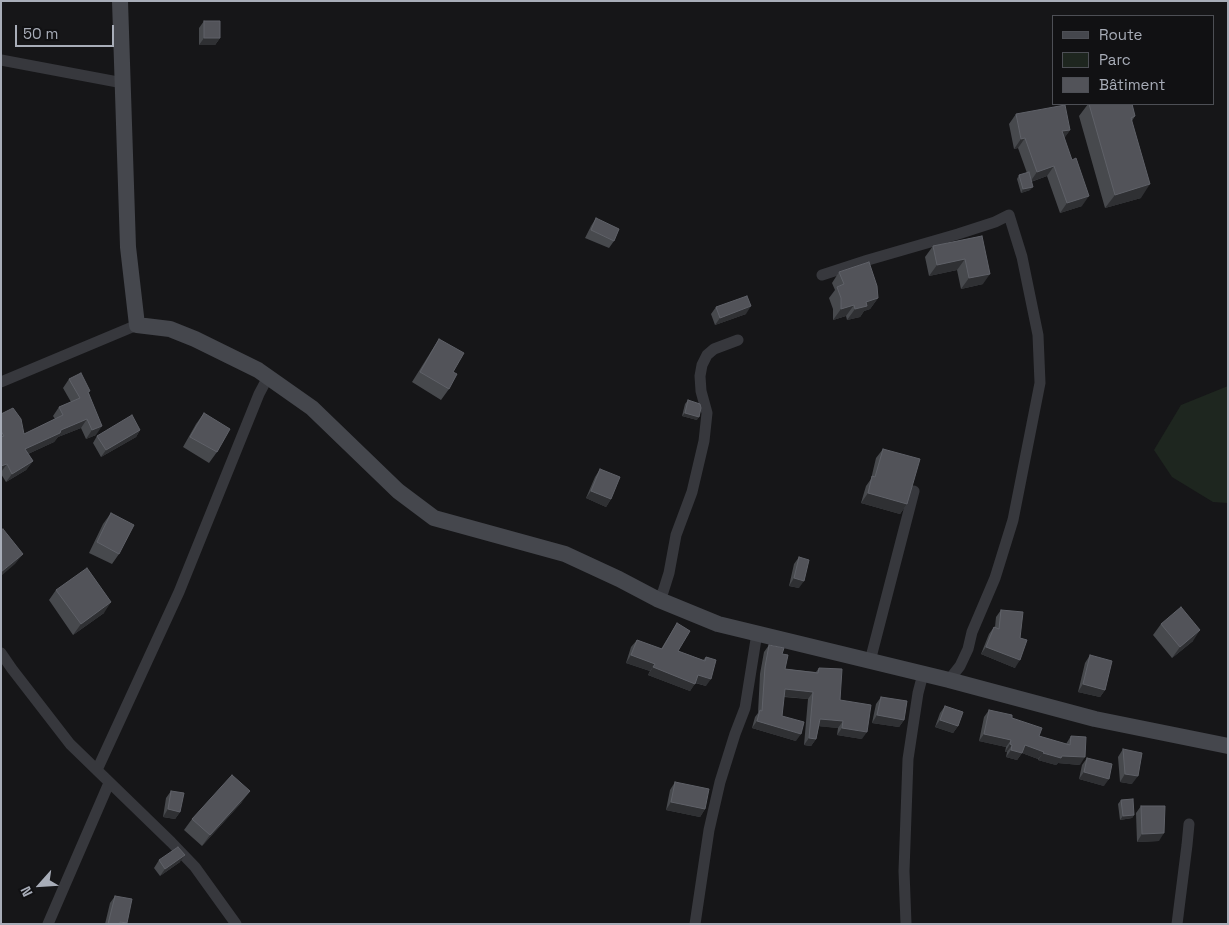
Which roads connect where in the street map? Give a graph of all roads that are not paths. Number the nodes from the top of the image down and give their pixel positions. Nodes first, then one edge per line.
1 (120, 1) edge
2 (1, 60) edge
3 (123, 83) junction
4 (822, 275) dead end
5 (137, 324) junction
6 (738, 340) dead end
7 (268, 377) junction
8 (1, 382) edge
9 (914, 491) edge
10 (657, 599) junction
11 (757, 633) junction
12 (1, 653) edge
13 (870, 661) junction
14 (923, 674) junction
15 (949, 680) junction
16 (1228, 746) edge
17 (97, 770) junction
18 (109, 783) junction
19 (1189, 824) dead end
20 (48, 924) edge
21 (236, 924) edge
22 (695, 924) edge
23 (906, 924) edge
24 (1177, 924) edge

1 - 3 main road
2 - 3 street
3 - 5 main road
4 - 15 street
5 - 7 main road
5 - 8 street
6 - 10 street
7 - 10 main road
7 - 17 street
9 - 13 street
10 - 11 main road
11 - 13 main road
11 - 22 street
12 - 17 street
13 - 14 main road
14 - 15 main road
14 - 23 street
15 - 16 main road
17 - 18 street
18 - 20 street
18 - 21 street
19 - 24 street

